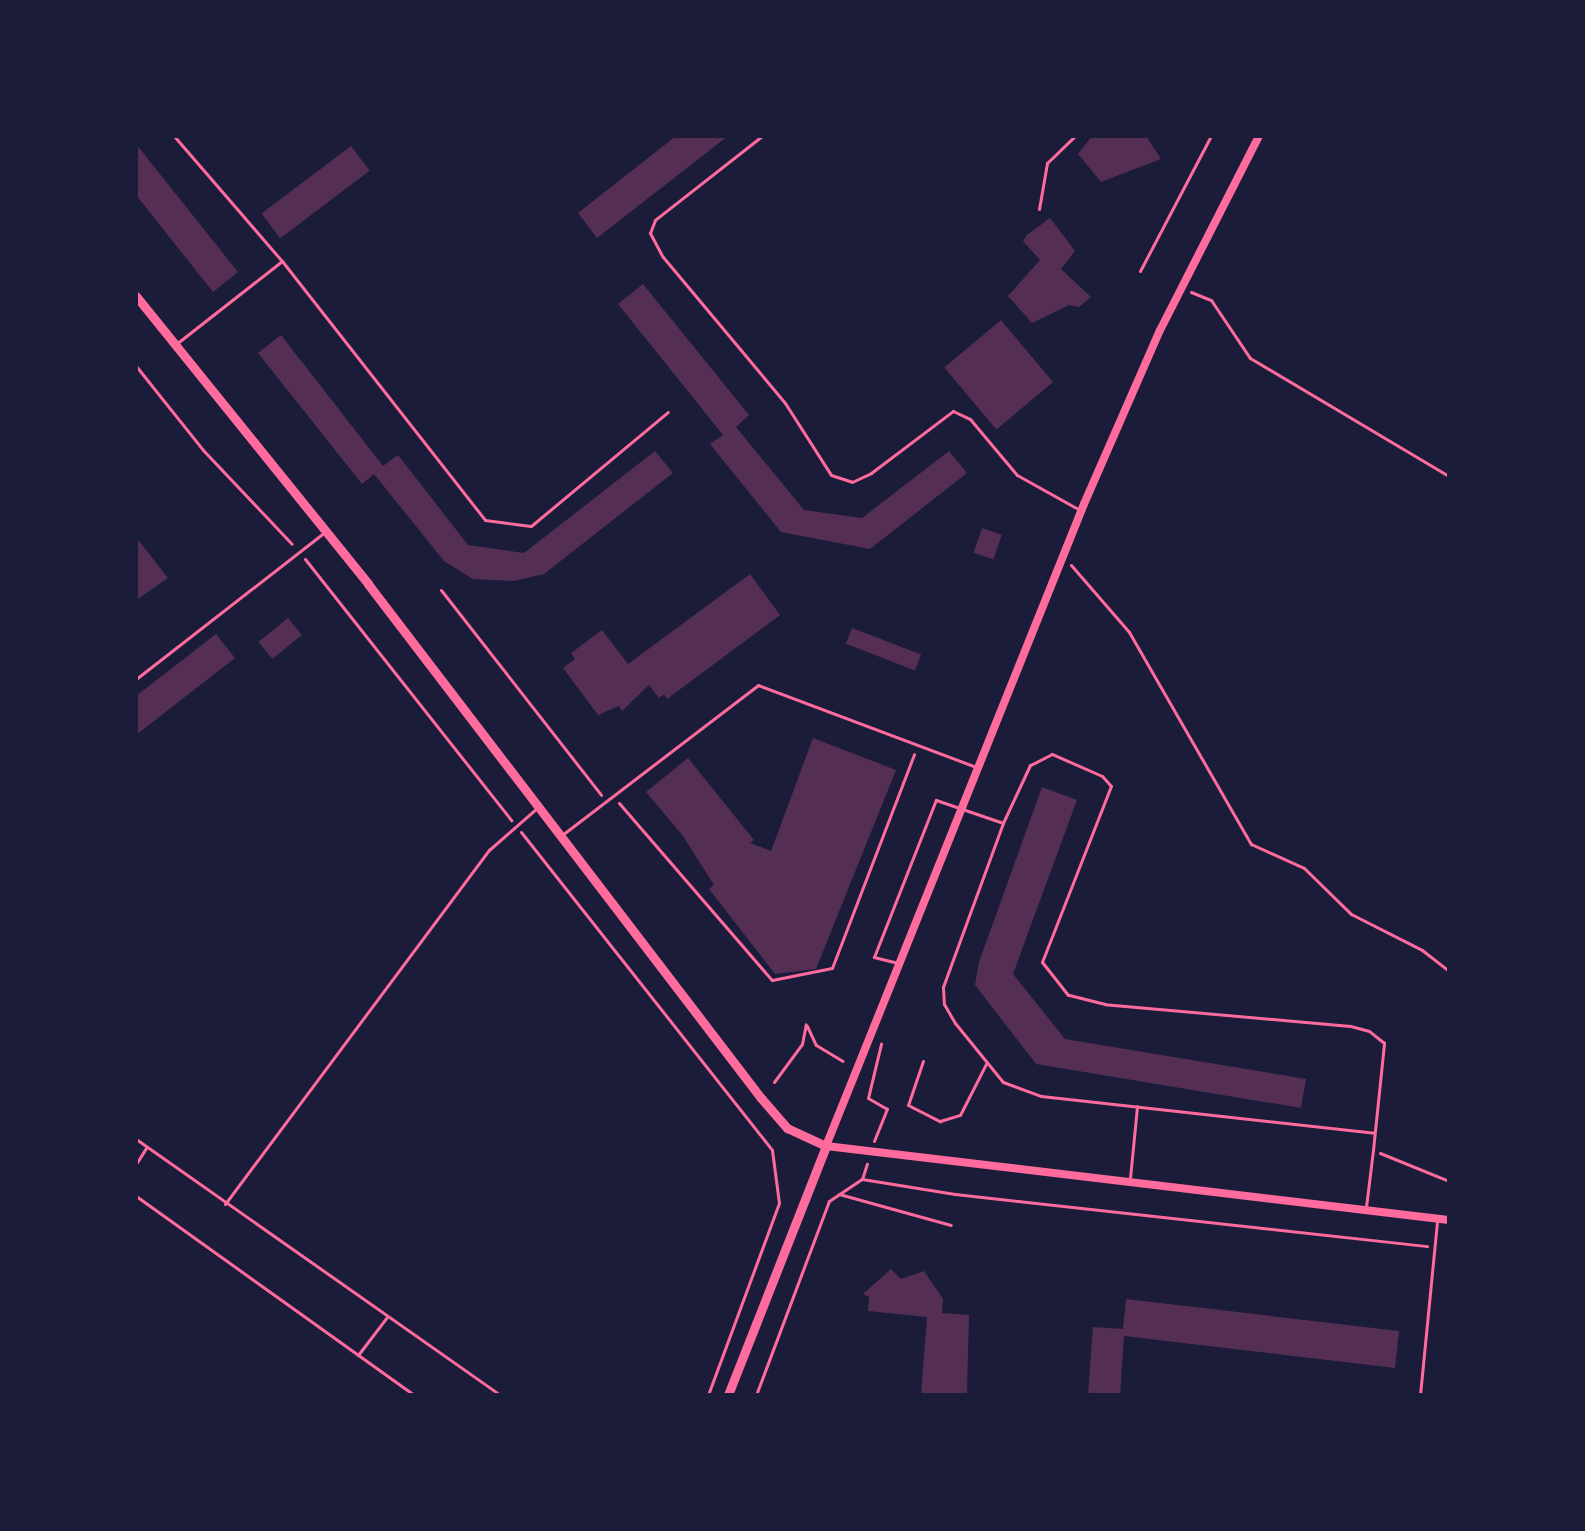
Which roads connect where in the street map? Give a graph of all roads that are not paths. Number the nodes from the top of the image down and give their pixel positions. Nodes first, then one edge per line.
1 (174, 136) edge
2 (762, 136) edge
3 (1075, 136) edge
4 (1211, 136) edge
5 (1259, 136) edge
6 (1039, 209) dead end
7 (282, 261) junction
8 (1140, 271) dead end
9 (136, 296) edge
10 (175, 345) junction
11 (668, 412) dead end
12 (1081, 511) junction
13 (325, 531) junction
14 (136, 679) edge
15 (976, 767) junction
16 (537, 808) junction
17 (961, 809) junction
18 (1003, 823) junction
19 (559, 837) junction
20 (898, 963) junction
21 (923, 1061) dead end
22 (987, 1062) junction
23 (1137, 1106) junction
24 (1374, 1133) junction
25 (136, 1139) edge
26 (826, 1146) junction
27 (146, 1148) junction
28 (136, 1164) edge
29 (1130, 1182) junction
30 (136, 1196) edge
31 (225, 1204) junction
32 (1366, 1210) junction
33 (1437, 1219) junction
34 (1449, 1220) edge
35 (388, 1316) junction
36 (358, 1355) junction
37 (414, 1395) edge
38 (500, 1395) edge
39 (728, 1395) edge
40 (1420, 1395) edge

1 - 7 lane
2 - 12 lane
3 - 6 lane
4 - 8 lane
5 - 12 street
7 - 10 lane
7 - 11 lane
9 - 10 main road
10 - 13 main road
12 - 15 street
13 - 14 lane
13 - 16 main road
15 - 17 street
15 - 19 lane
16 - 19 main road
16 - 31 lane
17 - 18 lane
17 - 20 street
17 - 20 lane
18 - 22 lane
18 - 24 lane
19 - 26 main road
20 - 26 street
21 - 22 lane
22 - 23 lane
23 - 24 lane
23 - 29 lane
24 - 32 lane
25 - 27 lane
26 - 29 street
26 - 39 main road
27 - 28 lane
27 - 31 lane
29 - 32 street
30 - 36 lane
31 - 35 lane
32 - 33 street
33 - 34 street
33 - 40 lane
35 - 36 lane
35 - 38 lane
36 - 37 lane

